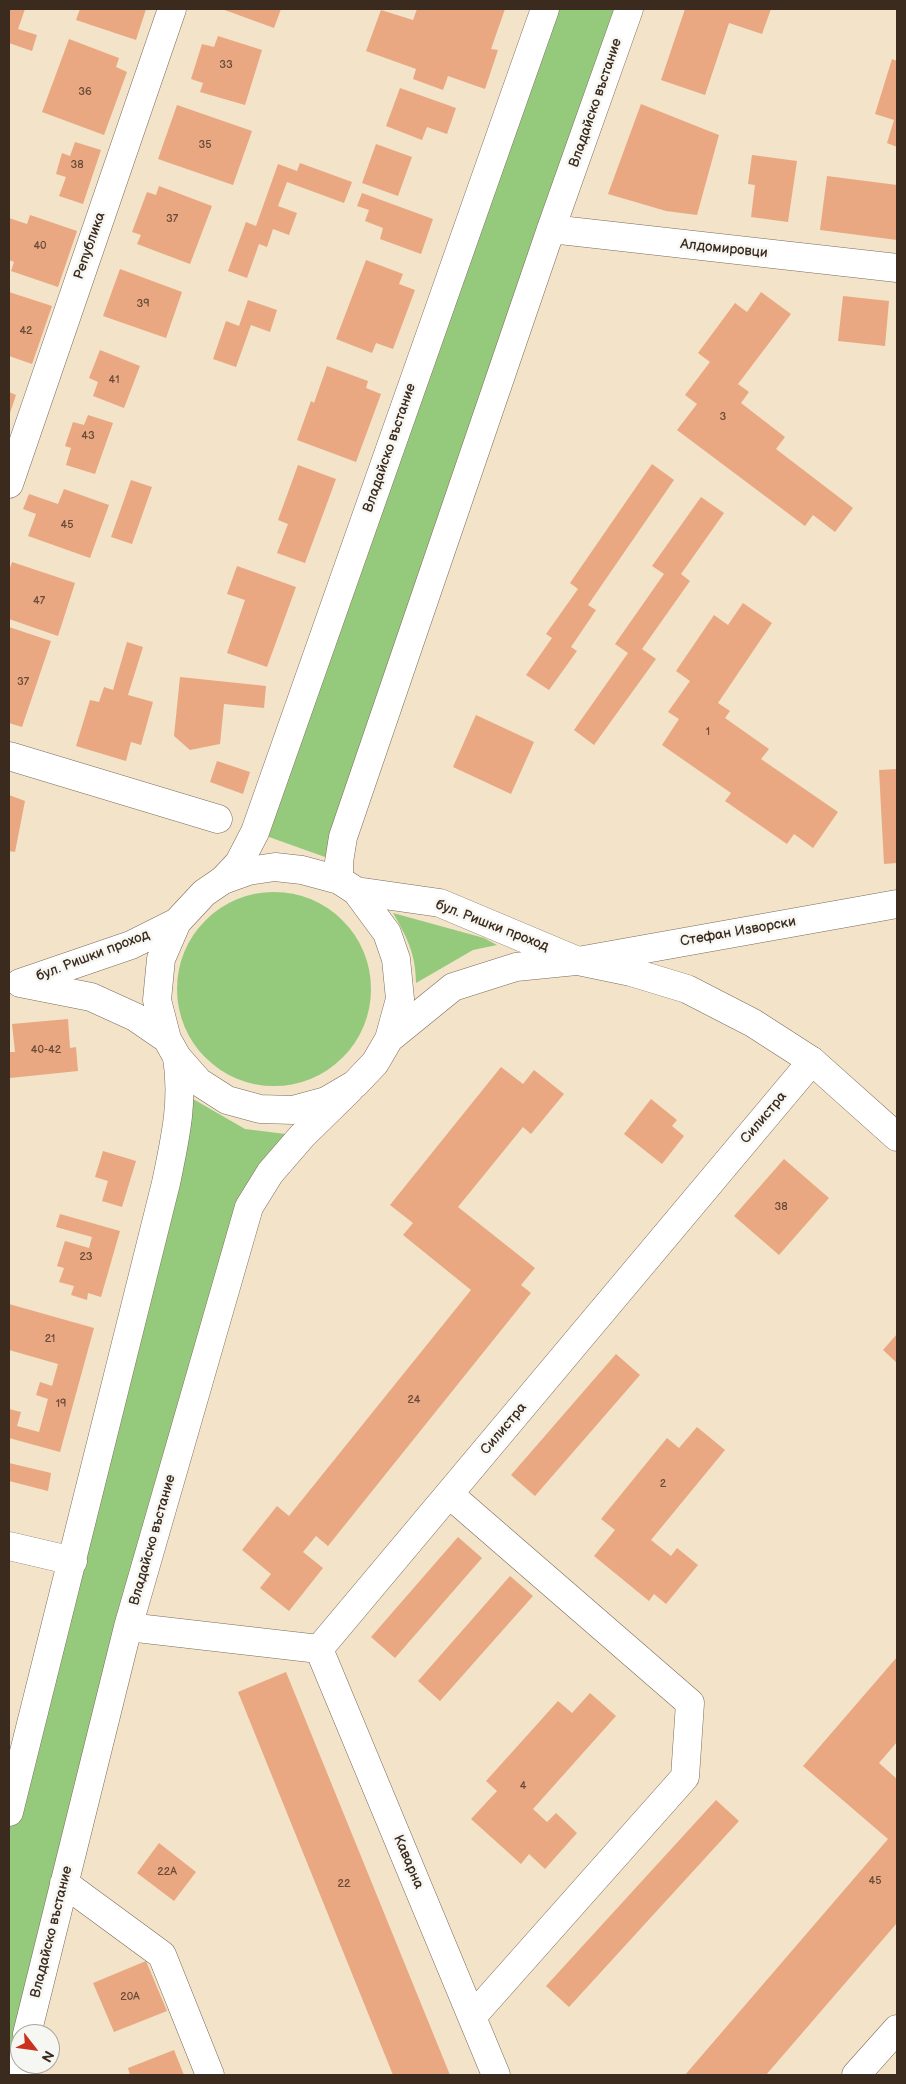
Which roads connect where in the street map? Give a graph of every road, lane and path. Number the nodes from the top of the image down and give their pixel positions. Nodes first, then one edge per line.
1 (172, 9) edge
2 (545, 9) edge
3 (629, 9) edge
4 (551, 229) junction
5 (897, 268) edge
6 (9, 484) edge
7 (9, 756) edge
8 (218, 819) dead end
9 (223, 880) junction
10 (348, 885) junction
11 (897, 904) edge
12 (177, 922) junction
13 (578, 960) junction
14 (14, 983) edge
15 (389, 1039) junction
16 (172, 1048) junction
17 (812, 1061) junction
18 (355, 1084) junction
19 (897, 1138) edge
20 (449, 1494) junction
21 (9, 1546) edge
22 (73, 1561) junction
23 (128, 1627) junction
24 (319, 1649) junction
25 (9, 1812) edge
26 (64, 1883) junction
27 (472, 2017) junction
28 (29, 2024) edge
29 (897, 2031) edge
30 (210, 2075) edge
31 (496, 2075) edge
32 (856, 2075) edge

1 - 6 street, Република
2 - 9 street, Владайско въстание
3 - 4 street, Владайско въстание
4 - 5 street, Алдомировци
4 - 10 street, Владайско въстание
7 - 8 street
9 - 10 street, бул. Ришки проход
9 - 12 street, бул. Ришки проход
10 - 13 street, бул. Ришки проход
10 - 15 street
11 - 13 street, Стефан Изворски
12 - 14 street, бул. Ришки проход
12 - 16 street
13 - 15 street, бул. Ришки проход
13 - 17 street, бул. Ришки проход
14 - 16 street, бул. Ришки проход
15 - 18 street, бул. Ришки проход
16 - 18 street, бул. Ришки проход
16 - 22 street
17 - 19 street, бул. Ришки проход
17 - 20 street, Силистра
18 - 23 street, Владайско въстание
20 - 24 street, Силистра
20 - 27 street
21 - 22 street
22 - 25 street
23 - 24 street
23 - 26 street, Владайско въстание
24 - 27 street, Каварна
26 - 28 street, Владайско въстание
26 - 30 street
27 - 31 street, Каварна
29 - 32 street

